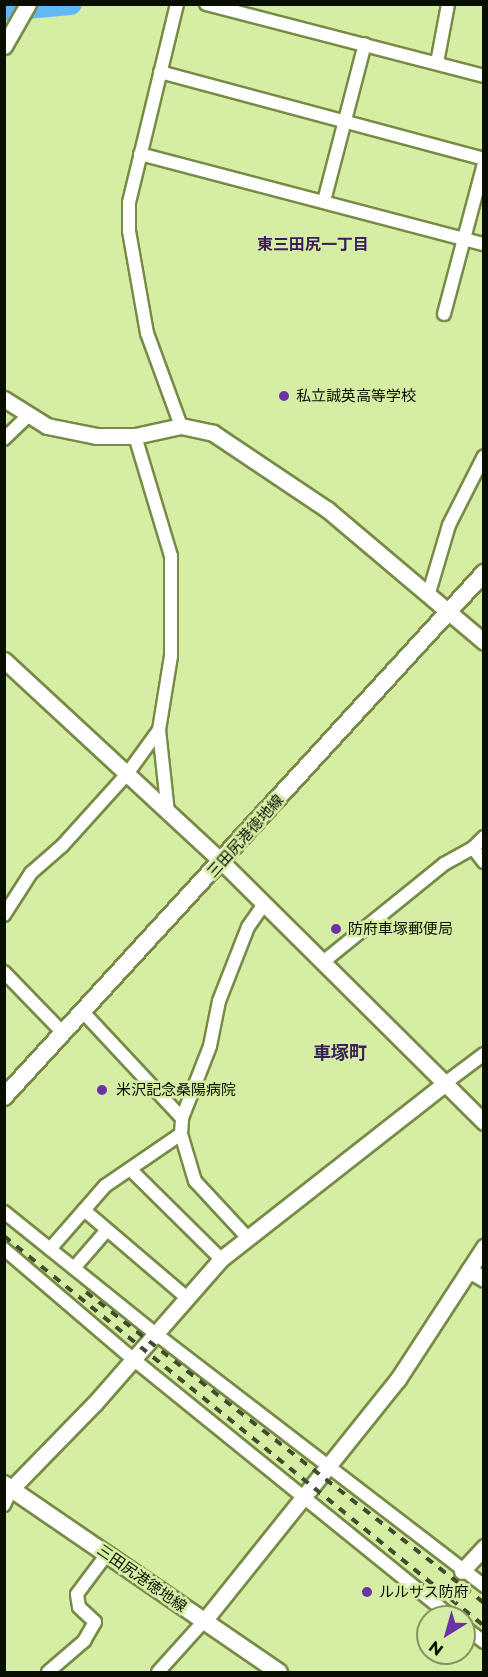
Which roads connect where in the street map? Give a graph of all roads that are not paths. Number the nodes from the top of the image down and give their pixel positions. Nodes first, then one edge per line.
1 (28, 4) edge
2 (177, 4) edge
3 (206, 4) edge
4 (448, 4) edge
5 (364, 44) junction
6 (4, 46) edge
7 (437, 63) junction
8 (160, 72) junction
9 (483, 75) edge
10 (346, 121) junction
11 (140, 154) junction
12 (483, 159) edge
13 (483, 164) edge
14 (324, 201) junction
15 (464, 239) junction
16 (483, 244) edge
17 (444, 314) dead end
18 (4, 399) edge
19 (29, 415) junction
20 (181, 426) junction
21 (135, 436) junction
22 (4, 440) edge
23 (483, 456) edge
24 (483, 573) edge
25 (428, 596) junction
26 (448, 612) junction
27 (483, 642) edge
28 (4, 660) edge
29 (159, 730) junction
30 (127, 774) junction
31 (168, 813) junction
32 (483, 837) edge
33 (473, 848) junction
34 (222, 862) junction
35 (483, 862) edge
36 (264, 904) junction
37 (4, 915) edge
38 (323, 962) junction
39 (4, 972) edge
40 (83, 1012) junction
41 (64, 1034) junction
42 (483, 1054) edge
43 (444, 1084) junction
44 (4, 1097) edge
45 (182, 1118) junction
46 (483, 1122) edge
47 (181, 1134) junction
48 (130, 1169) junction
49 (84, 1210) junction
50 (4, 1212) edge
51 (106, 1230) junction
52 (246, 1236) junction
53 (483, 1246) edge
54 (4, 1249) edge
55 (50, 1249) junction
56 (221, 1259) junction
57 (74, 1268) junction
58 (469, 1270) junction
59 (483, 1279) edge
60 (187, 1298) junction
61 (156, 1334) junction
62 (133, 1359) junction
63 (328, 1467) junction
64 (8, 1486) edge
65 (302, 1496) junction
66 (4, 1505) edge
67 (483, 1547) edge
68 (107, 1554) junction
69 (462, 1570) junction
70 (483, 1586) edge
71 (437, 1605) edge
72 (204, 1621) junction
73 (48, 1672) edge
74 (158, 1672) edge
75 (279, 1672) edge

1 - 6 street
2 - 8 street
3 - 5 street
4 - 7 street
5 - 7 street
5 - 10 street
7 - 9 street
8 - 10 street
8 - 11 street
10 - 12 street
10 - 14 street
11 - 14 street
11 - 20 street
13 - 15 street
14 - 15 street
15 - 16 street
15 - 17 street
18 - 19 street
19 - 21 street
19 - 22 street
20 - 21 street
20 - 25 street
21 - 29 street
23 - 25 street
24 - 26 main road, 三田尻港徳地線
25 - 26 street
26 - 27 street
26 - 34 main road, 三田尻港徳地線
28 - 30 street
29 - 30 street
29 - 31 street
30 - 31 street
30 - 37 street
31 - 34 street
32 - 33 street
33 - 35 street
33 - 38 street
34 - 36 street
34 - 40 main road, 三田尻港徳地線
36 - 38 street
36 - 45 street
38 - 43 street
39 - 41 street
40 - 41 main road, 三田尻港徳地線
40 - 45 street
41 - 44 main road, 三田尻港徳地線
42 - 43 street
43 - 46 street
43 - 52 street
45 - 47 street
47 - 48 street
47 - 52 street
48 - 49 street
48 - 56 street
49 - 51 street
49 - 55 street
50 - 55 street
51 - 57 street
51 - 60 street
52 - 56 street
53 - 58 street
54 - 62 street
55 - 57 street
56 - 60 street
57 - 61 street
58 - 59 street
58 - 63 street
60 - 61 street
61 - 62 street
61 - 63 street
62 - 64 street
62 - 65 street
63 - 65 street
63 - 69 street
64 - 66 street
64 - 68 main road, 三田尻港徳地線
65 - 71 street
65 - 72 street
67 - 69 street
68 - 72 main road, 三田尻港徳地線
68 - 73 street
69 - 70 street
72 - 74 street
72 - 75 main road, 三田尻港徳地線

